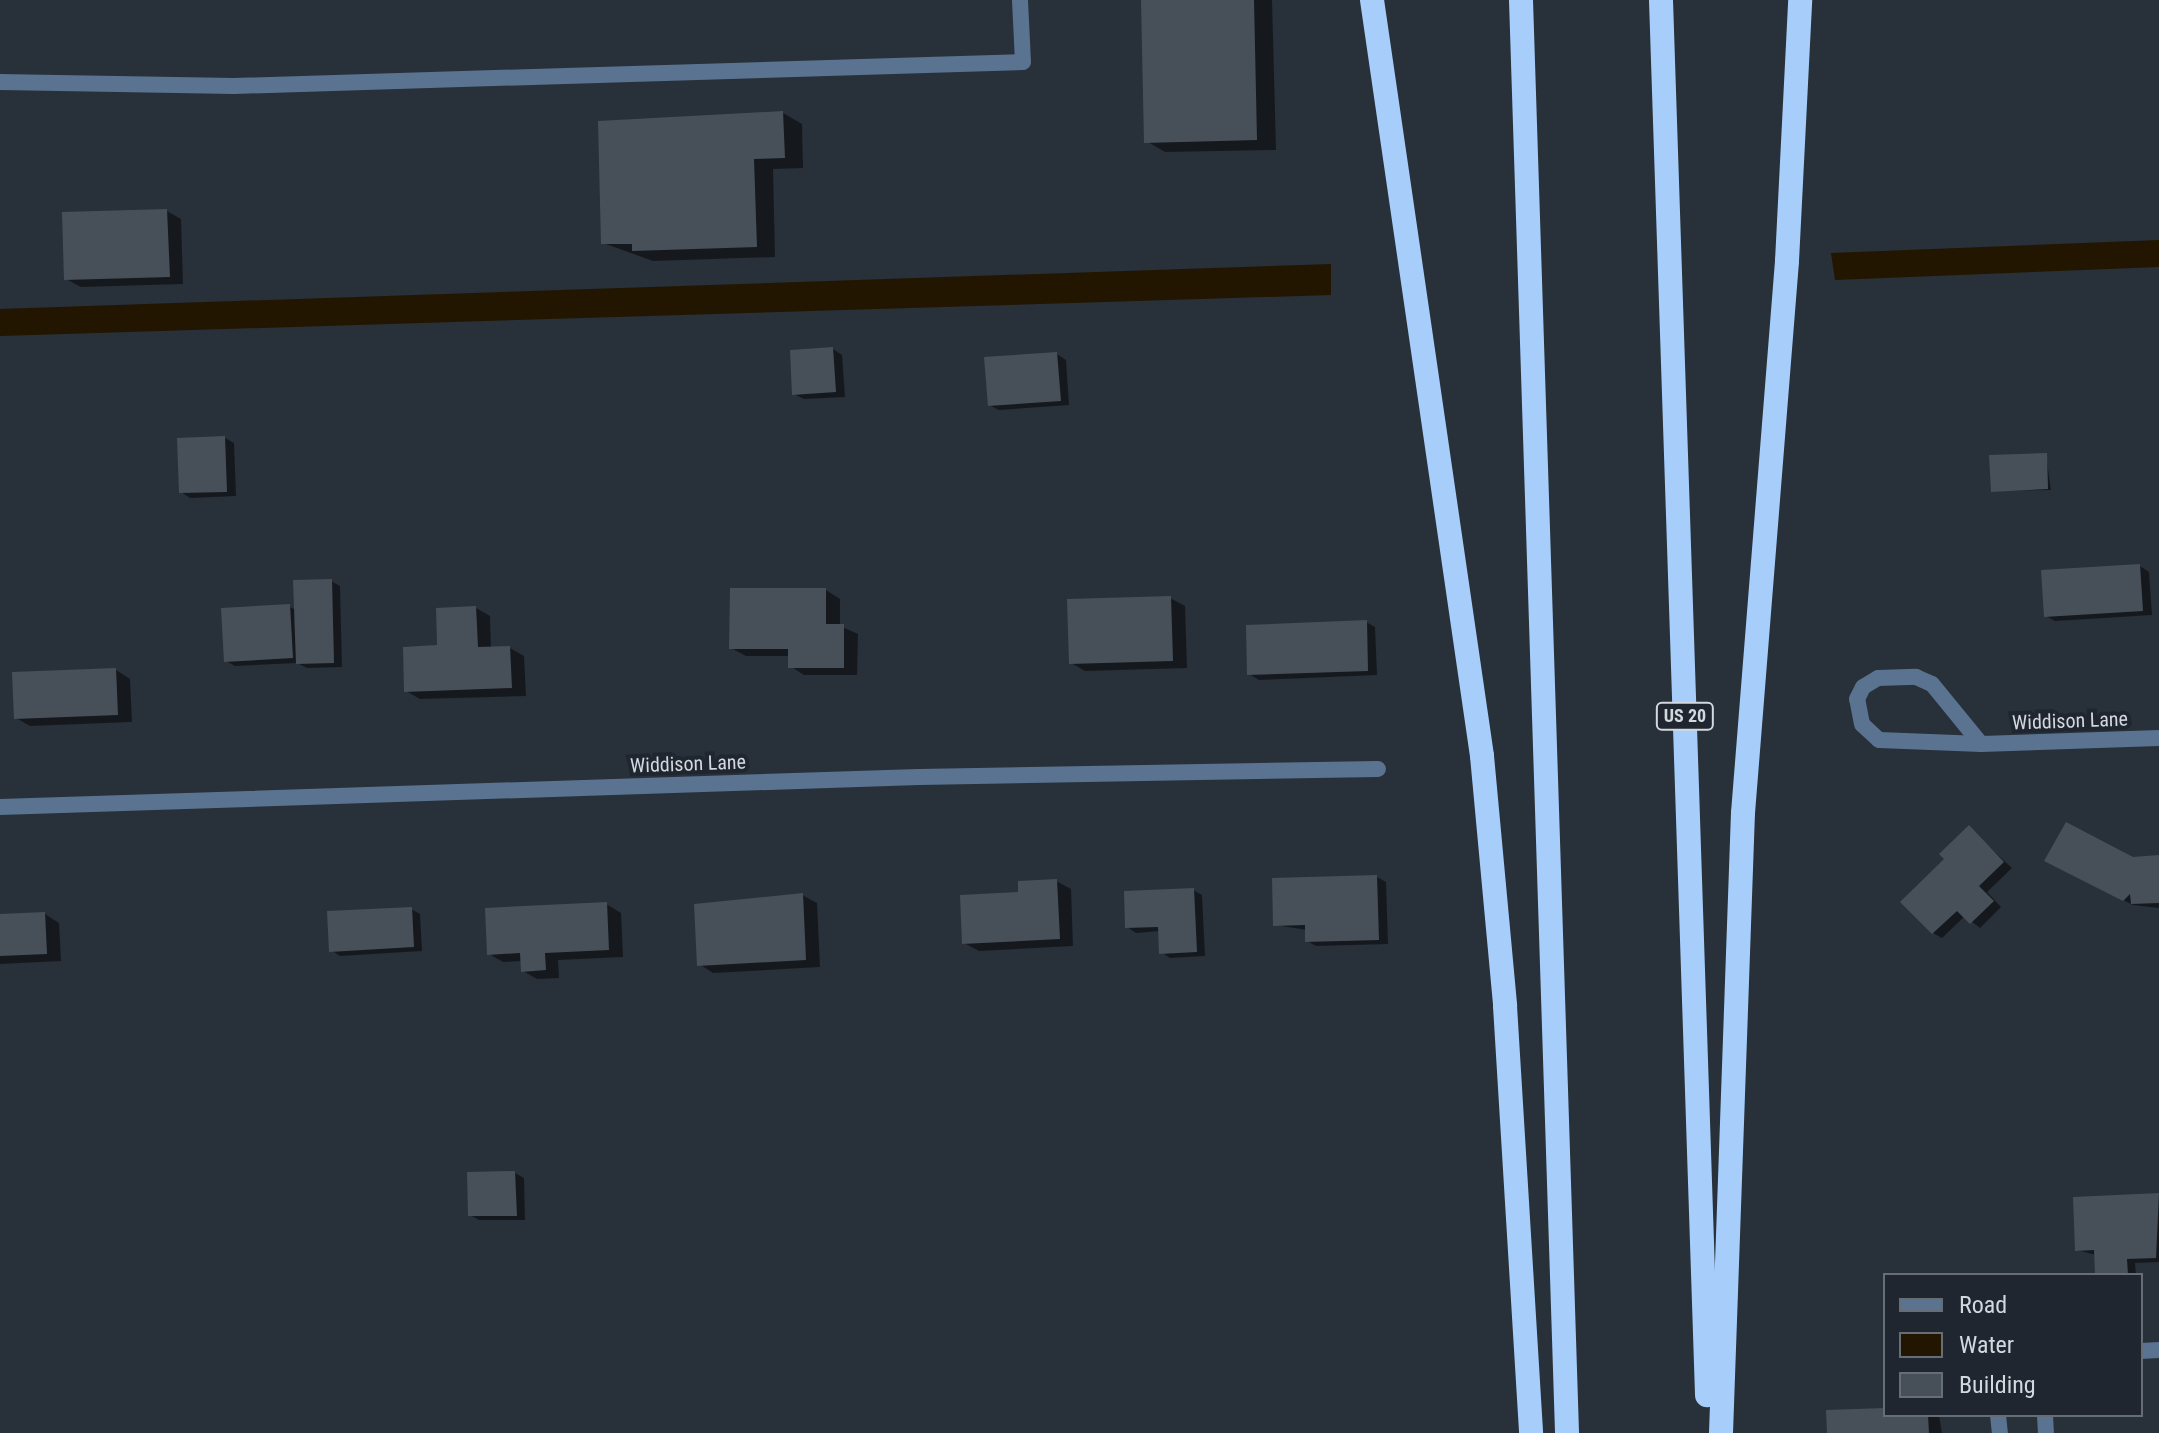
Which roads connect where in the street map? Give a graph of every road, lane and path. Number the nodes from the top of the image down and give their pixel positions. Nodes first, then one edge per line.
1 (1020, 0) edge
2 (1372, 0) edge
3 (1521, 0) edge
4 (1661, 0) edge
5 (1800, 0) edge
6 (0, 82) edge
7 (2159, 738) edge
8 (1981, 744) junction
9 (1378, 769) dead end
10 (0, 807) edge
11 (1531, 1433) edge
12 (1567, 1433) edge
13 (1708, 1433) edge
14 (1721, 1433) edge

1 - 6 street
2 - 11 highway
3 - 12 highway
4 - 13 highway, US 20
5 - 14 highway
7 - 8 street, Widdison Lane
8 - 8 street, Widdison Lane
9 - 10 street, Widdison Lane

